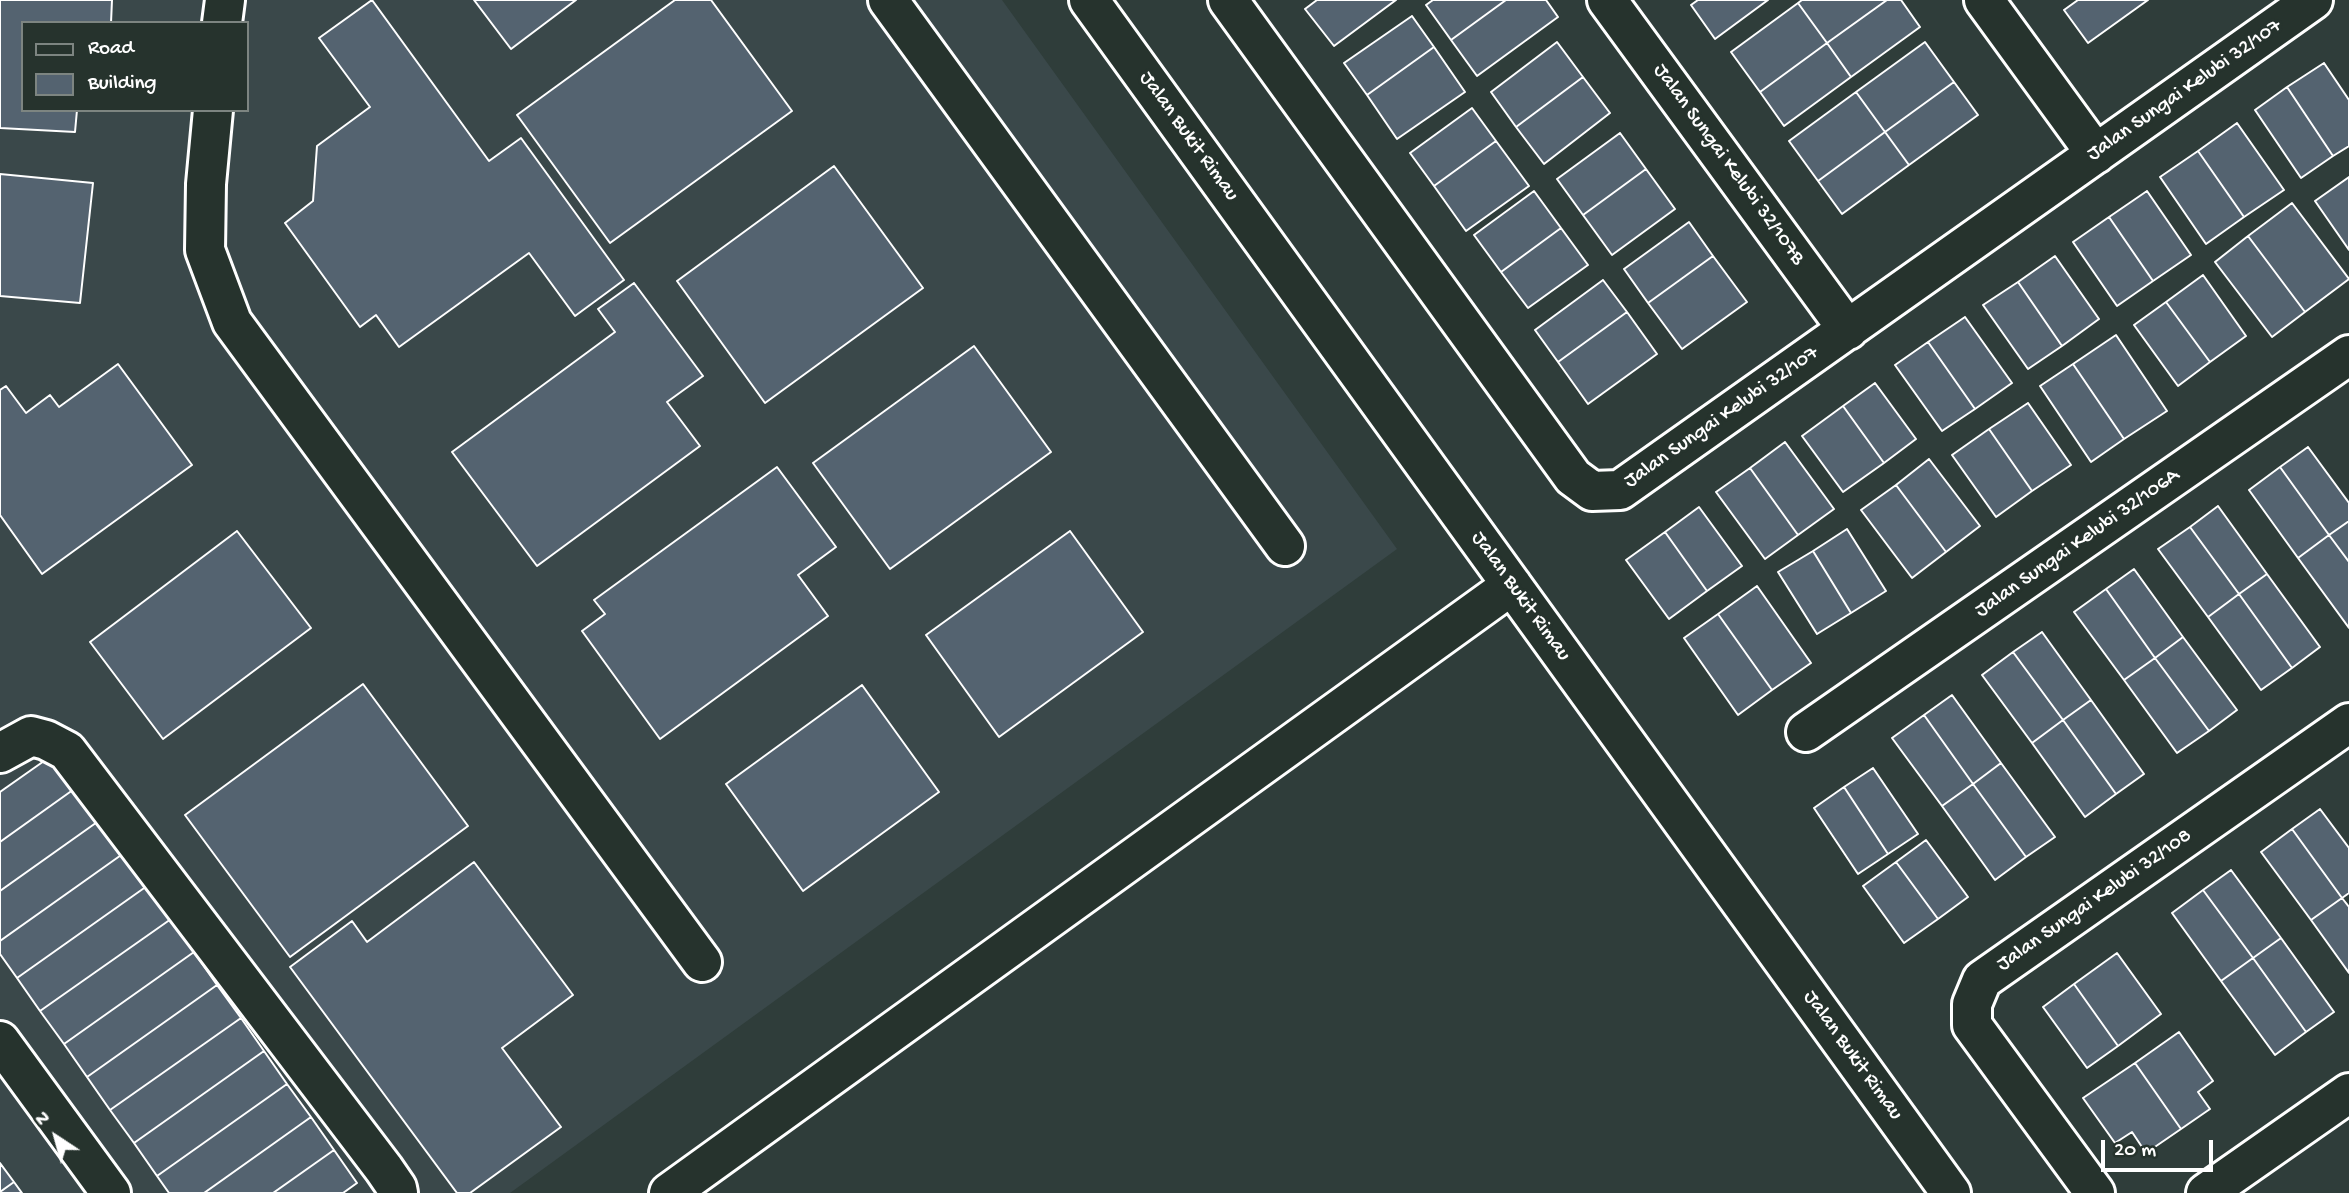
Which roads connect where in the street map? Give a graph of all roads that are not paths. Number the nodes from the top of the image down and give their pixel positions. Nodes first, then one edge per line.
1 (225, 0) edge
2 (888, 0) edge
3 (1089, 0) edge
4 (1228, 0) edge
5 (1607, 0) edge
6 (1984, 0) edge
7 (2313, 0) edge
8 (222, 21) edge
9 (214, 112) edge
10 (2096, 153) junction
11 (1848, 330) junction
12 (2349, 355) edge
13 (1285, 546) dead end
14 (1512, 585) junction
15 (2349, 723) edge
16 (1807, 733) dead end
17 (0, 753) edge
18 (702, 962) dead end
19 (0, 1041) edge
20 (2349, 1093) edge
21 (111, 1193) edge
22 (398, 1193) edge
23 (669, 1193) edge
24 (1951, 1193) edge
25 (2095, 1193) edge
26 (2206, 1193) edge

1 - 8 street
2 - 13 street
3 - 14 street, Jalan Bukit Rimau
4 - 11 street, Jalan Sungai Kelubi 32/107
5 - 11 street, Jalan Sungai Kelubi 32/107B
6 - 10 street
7 - 10 street, Jalan Sungai Kelubi 32/107
9 - 18 street
10 - 11 street, Jalan Sungai Kelubi 32/107
12 - 16 street, Jalan Sungai Kelubi 32/106A
14 - 23 street
14 - 24 street, Jalan Bukit Rimau
15 - 25 street, Jalan Sungai Kelubi 32/108
17 - 22 street
19 - 21 street
20 - 26 street

